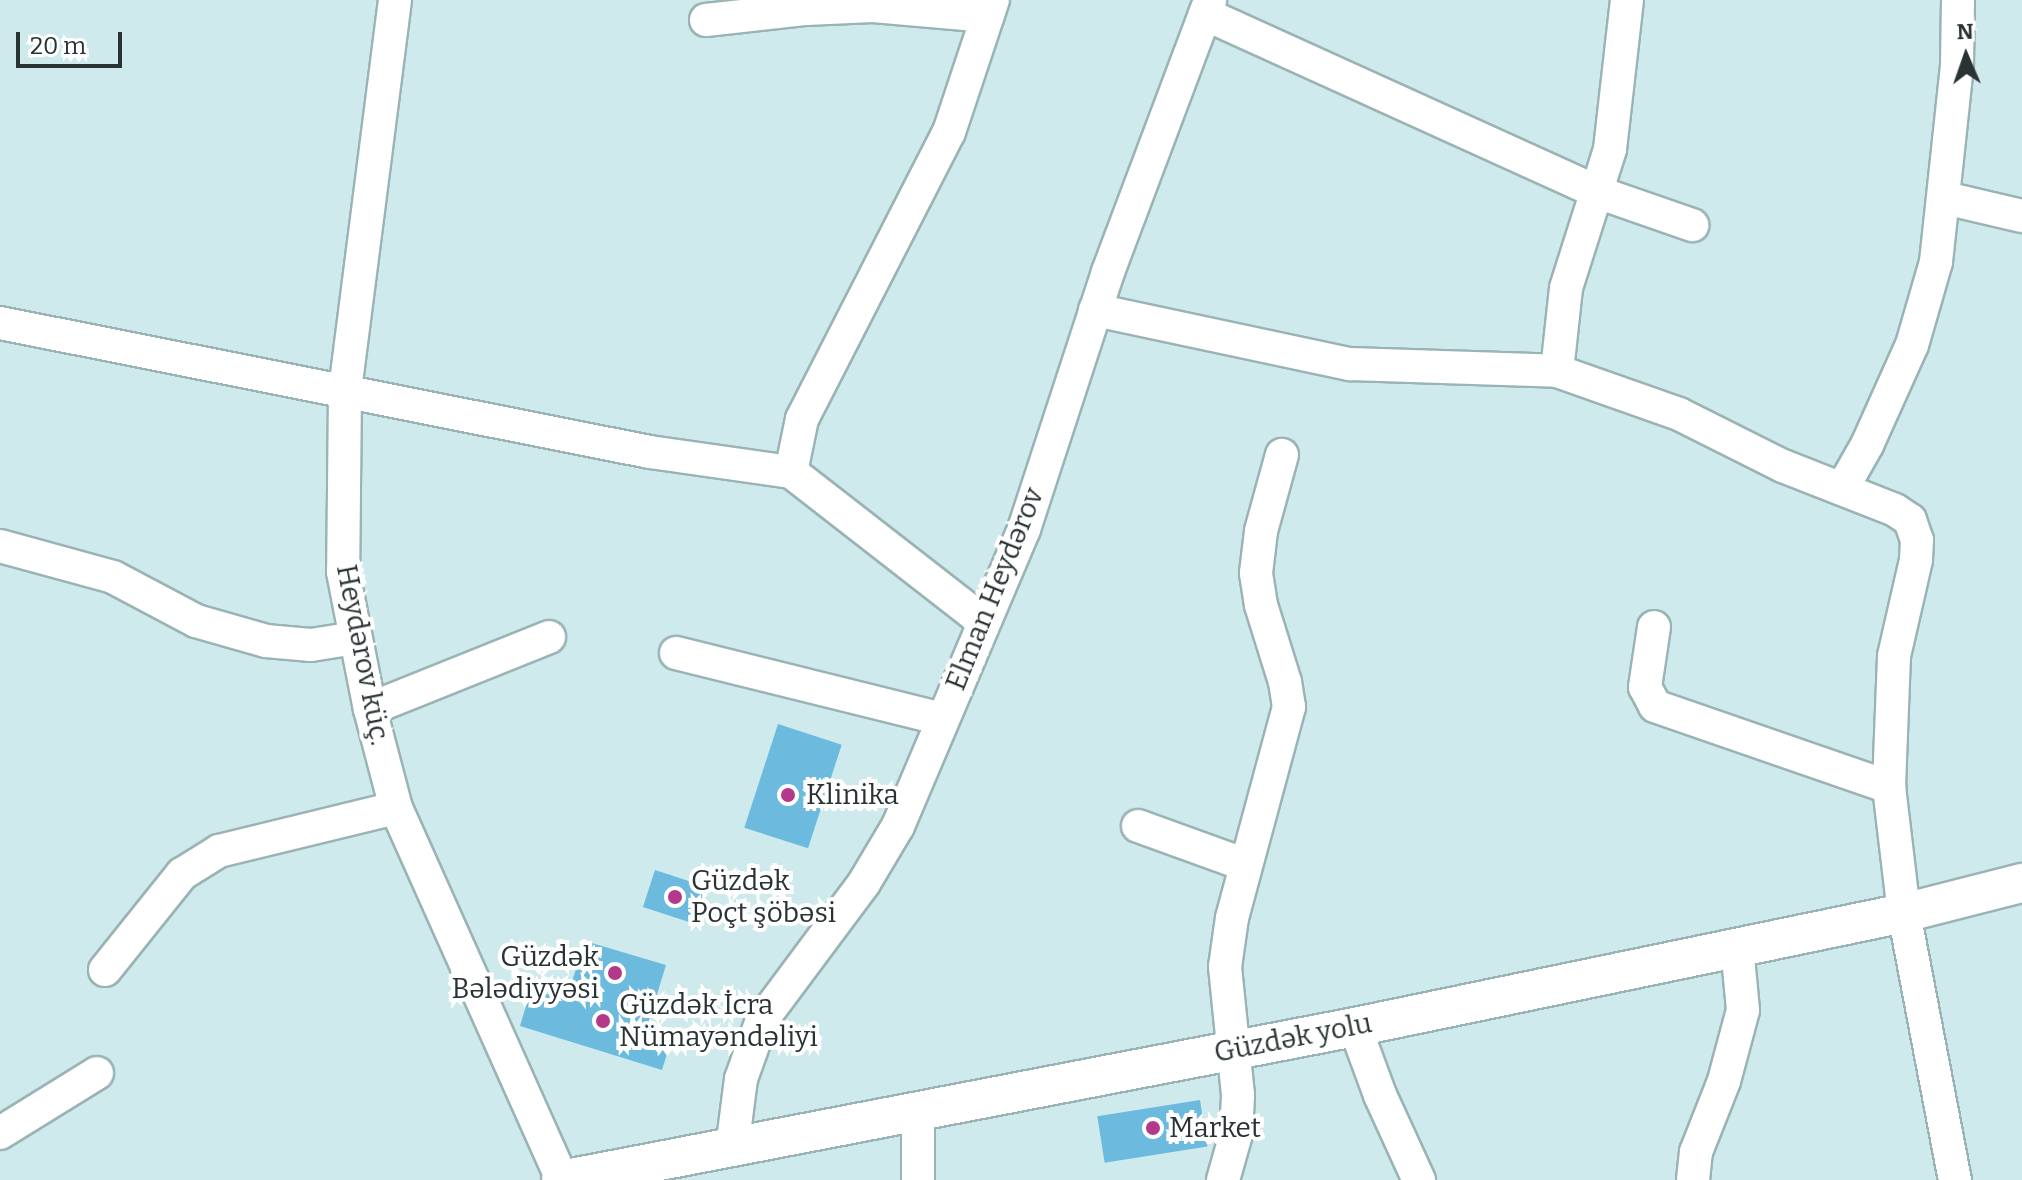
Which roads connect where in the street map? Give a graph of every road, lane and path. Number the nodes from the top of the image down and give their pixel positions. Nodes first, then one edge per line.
1 (395, 0) edge
2 (1627, 0) edge
3 (1958, 0) edge
4 (1207, 7) edge
5 (990, 8) edge
6 (706, 20) dead end
7 (1597, 192) junction
8 (1945, 198) junction
9 (2022, 216) edge
10 (1692, 225) dead end
11 (1095, 310) junction
12 (0, 323) edge
13 (1557, 371) junction
14 (345, 393) junction
15 (1282, 455) dead end
16 (791, 472) junction
17 (1842, 489) junction
18 (0, 546) edge
19 (984, 622) junction
20 (1654, 627) dead end
21 (549, 637) dead end
22 (355, 638) junction
23 (676, 653) dead end
24 (370, 709) junction
25 (942, 719) junction
26 (1889, 787) junction
27 (396, 808) junction
28 (1138, 826) dead end
29 (1243, 864) junction
30 (2022, 883) edge
31 (1904, 913) junction
32 (1737, 947) junction
33 (105, 970) dead end
34 (1355, 1027) junction
35 (1233, 1050) junction
36 (97, 1073) dead end
37 (918, 1110) junction
38 (0, 1133) edge
39 (732, 1149) junction
40 (561, 1180) edge
41 (918, 1180) edge
42 (1223, 1180) edge
43 (1419, 1180) edge
44 (1693, 1180) edge
45 (1955, 1180) edge

1 - 14 street, Heydərov küç.
2 - 7 street
3 - 8 street
4 - 7 street
4 - 11 street, Elman Heydərov
5 - 6 street
5 - 16 street
7 - 10 street
7 - 13 street
8 - 9 street
8 - 17 street
11 - 13 street
11 - 19 street, Elman Heydərov
12 - 14 street
13 - 17 street
14 - 16 street
14 - 22 street, Heydərov küç.
15 - 29 street
16 - 19 street
17 - 26 street
18 - 22 street
19 - 25 street, Elman Heydərov
20 - 26 street
21 - 24 street
22 - 24 street, Heydərov küç.
23 - 25 street
24 - 27 street, Heydərov küç.
25 - 39 street, Elman Heydərov
26 - 31 street
27 - 33 street
27 - 40 street, Heydərov küç.
28 - 29 street
29 - 35 street
30 - 31 street, Güzdək yolu
31 - 32 street, Güzdək yolu
31 - 45 street
32 - 34 street, Güzdək yolu
32 - 44 street
34 - 35 street, Güzdək yolu
34 - 43 street
35 - 37 street, Güzdək yolu
35 - 42 street
36 - 38 street
37 - 39 street, Güzdək yolu
37 - 41 street
39 - 40 street, Güzdək yolu

